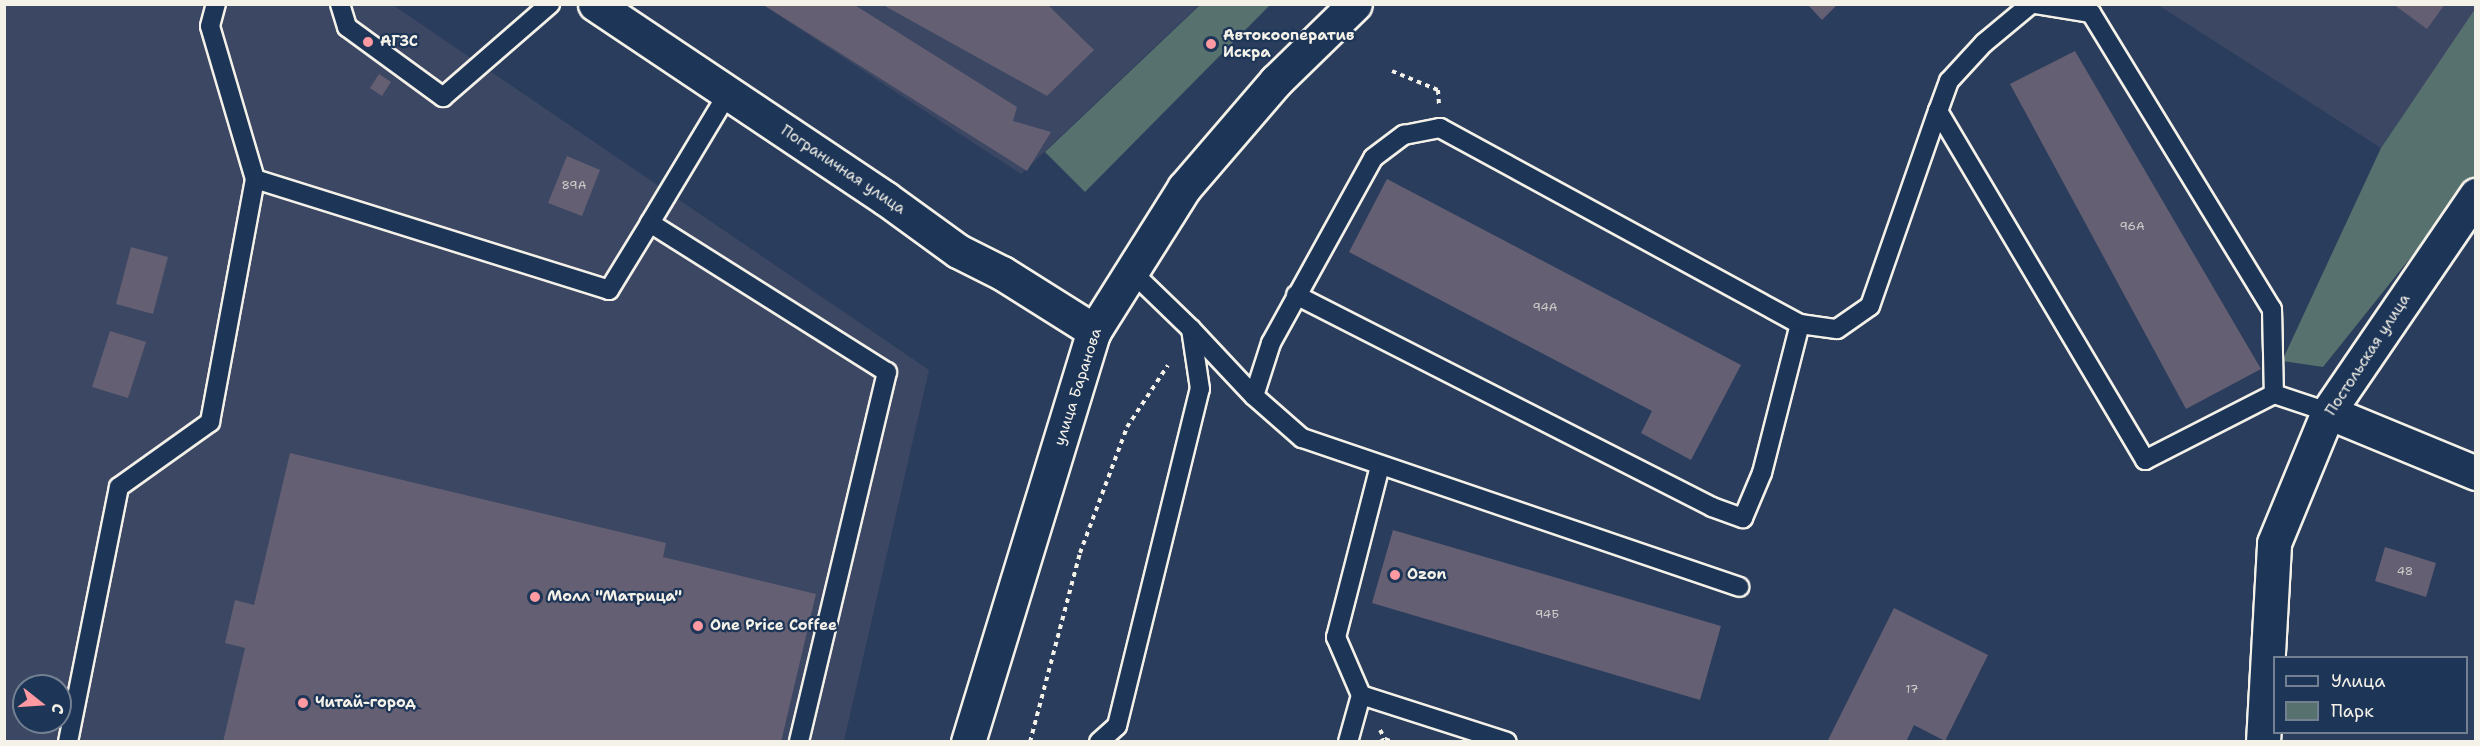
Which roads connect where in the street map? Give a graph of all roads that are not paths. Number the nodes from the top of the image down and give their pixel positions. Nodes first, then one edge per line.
1 (216, 4) edge
2 (340, 4) edge
3 (550, 4) edge
4 (595, 4) edge
5 (1355, 4) edge
6 (2031, 4) edge
7 (2037, 4) edge
8 (728, 93) junction
9 (1938, 111) junction
10 (255, 179) junction
11 (2475, 195) edge
12 (650, 223) junction
13 (1131, 271) junction
14 (1296, 295) junction
15 (1800, 324) junction
16 (1191, 329) junction
17 (1094, 331) junction
18 (2274, 394) junction
19 (1254, 396) junction
20 (2328, 412) junction
21 (1380, 465) junction
22 (2475, 474) edge
23 (1739, 587) dead end
24 (1361, 694) junction
25 (68, 741) edge
26 (799, 741) edge
27 (968, 741) edge
28 (1099, 741) edge
29 (1348, 741) edge
30 (1507, 741) edge
31 (2263, 741) edge

1 - 10 lane
2 - 3 lane
4 - 8 street, Пограничная улица
5 - 13 street, улица Баранова
6 - 9 lane
7 - 18 lane
8 - 12 lane
8 - 17 street, Пограничная улица
9 - 15 lane
9 - 18 lane
10 - 12 lane
10 - 25 lane
11 - 20 street, Постольская улица
12 - 26 lane
13 - 16 lane
13 - 17 street, улица Баранова
14 - 15 lane
14 - 15 lane
14 - 19 lane
16 - 19 lane
16 - 28 lane
17 - 27 street, улица Баранова
18 - 20 lane
19 - 21 lane
20 - 22 street
20 - 31 street, Постольская улица
21 - 23 lane
21 - 24 lane
24 - 29 lane
24 - 30 lane

